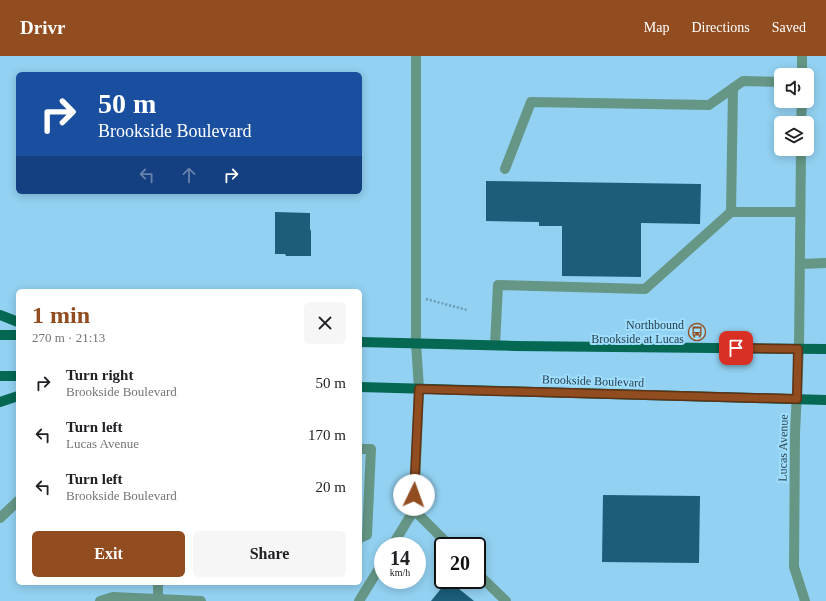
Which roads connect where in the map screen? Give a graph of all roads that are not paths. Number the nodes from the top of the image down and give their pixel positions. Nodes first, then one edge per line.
1 (416, 56) edge
2 (802, 56) edge
3 (802, 68) edge
4 (774, 82) edge
5 (733, 88) junction
6 (801, 156) edge
7 (505, 169) dead end
8 (731, 212) junction
9 (800, 212) junction
10 (826, 263) edge
11 (800, 264) junction
12 (0, 316) edge
13 (16, 321) edge
14 (0, 335) edge
15 (16, 335) edge
16 (362, 342) edge
17 (416, 343) junction
18 (495, 345) junction
19 (798, 349) junction
20 (826, 349) edge
21 (0, 376) edge
22 (16, 376) edge
23 (362, 387) edge
24 (419, 389) junction
25 (16, 397) edge
26 (797, 399) junction
27 (826, 400) edge
28 (0, 402) edge
29 (362, 449) edge
30 (16, 503) edge
31 (414, 510) junction
32 (0, 518) edge
33 (362, 537) edge
34 (398, 537) edge
35 (441, 537) edge
36 (374, 577) edge
37 (486, 582) edge
38 (158, 585) edge
39 (158, 599) junction
40 (100, 601) edge
41 (201, 601) edge
42 (359, 601) edge
43 (506, 601) edge
44 (805, 601) edge

1 - 17 street
2 - 3 street
4 - 5 street
5 - 7 street
5 - 8 street
6 - 9 street, Lucas Avenue
8 - 9 street
8 - 18 street
9 - 11 street, Lucas Avenue
10 - 11 street
11 - 19 street, Lucas Avenue
12 - 13 main road
14 - 15 main road
16 - 17 main road
17 - 18 main road
17 - 24 street
18 - 19 main road
19 - 20 main road
19 - 26 street, Lucas Avenue
21 - 22 main road
23 - 24 main road, Brookside Boulevard
24 - 26 main road, Brookside Boulevard
24 - 31 street
25 - 28 main road
26 - 27 main road, Brookside Boulevard
26 - 44 street, Lucas Avenue
29 - 33 street
30 - 32 street
31 - 34 street
31 - 35 street
36 - 42 street
37 - 43 street
38 - 39 street
39 - 40 street
39 - 41 street

